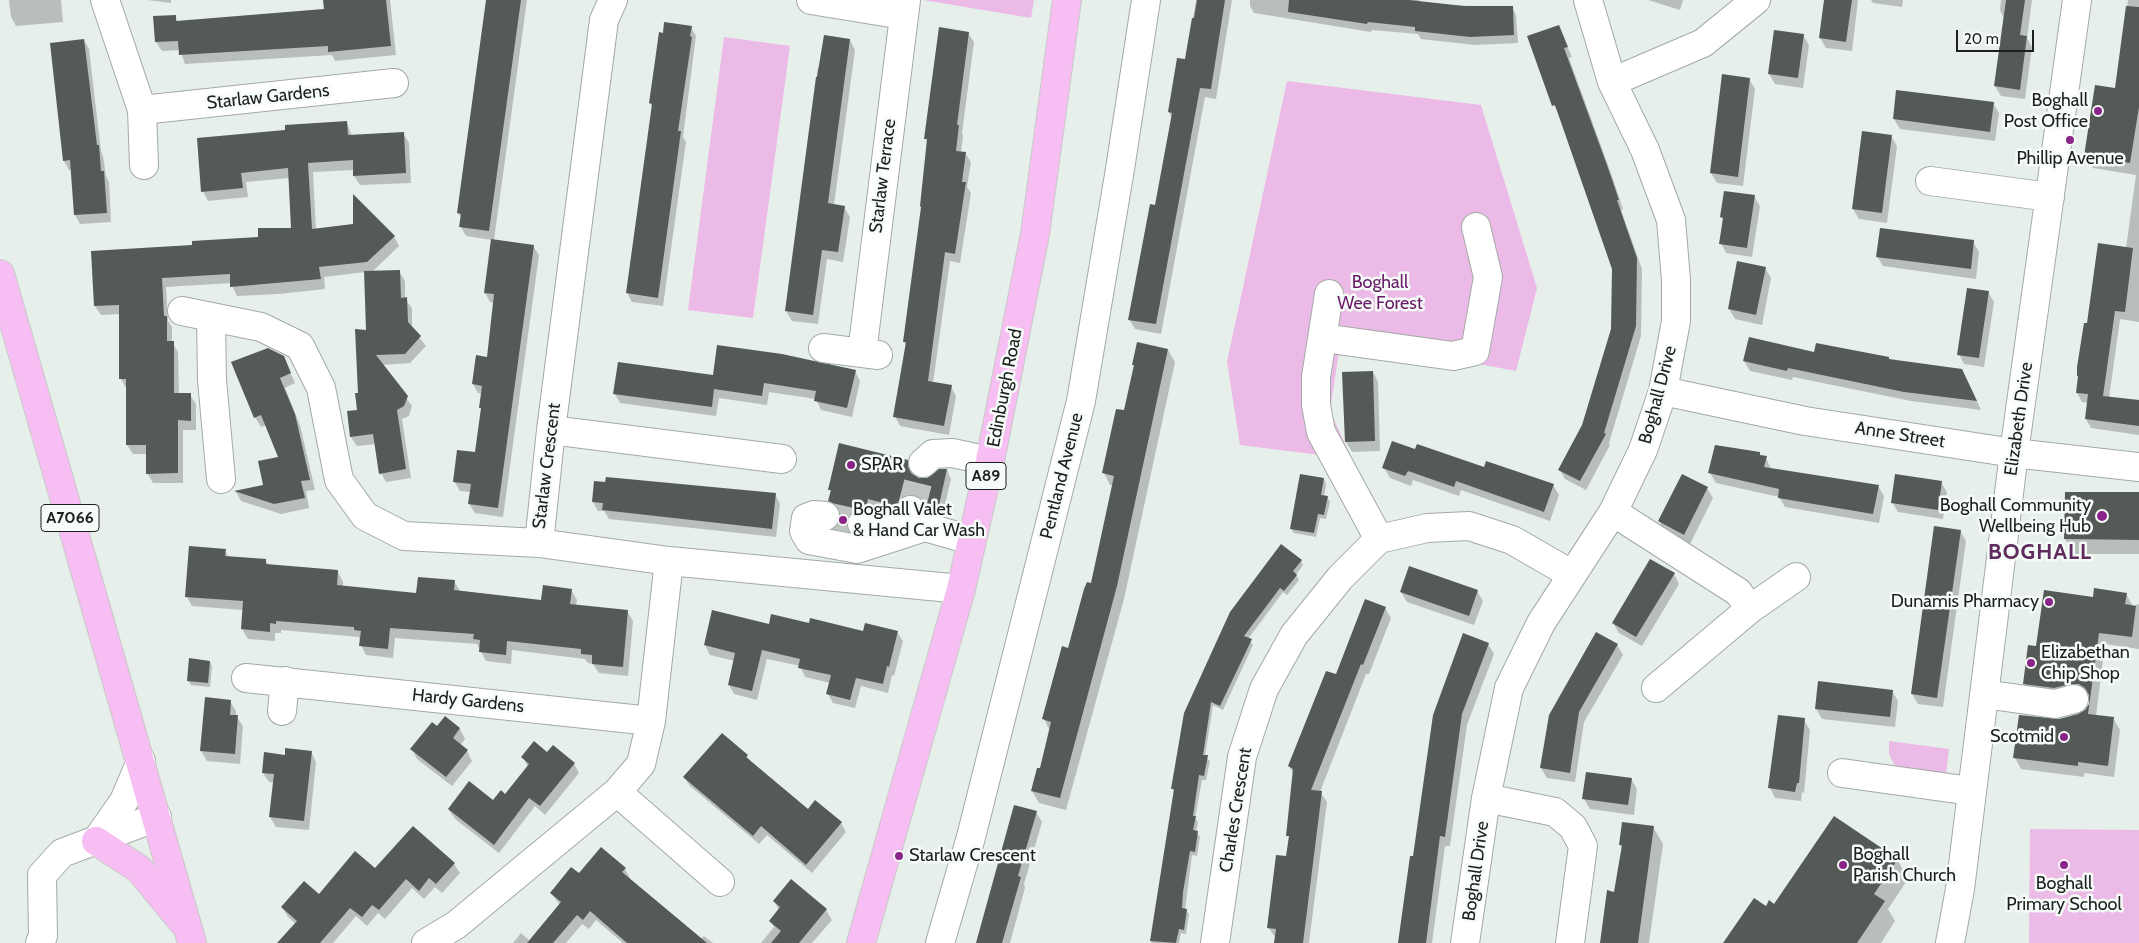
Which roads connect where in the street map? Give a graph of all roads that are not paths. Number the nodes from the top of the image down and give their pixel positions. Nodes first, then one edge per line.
1 (105, 0) edge
2 (613, 0) edge
3 (811, 0) edge
4 (1067, 0) edge
5 (1146, 0) edge
6 (1588, 0) edge
7 (1756, 0) edge
8 (2077, 0) edge
9 (904, 7) edge
10 (1612, 82) junction
11 (394, 83) dead end
12 (142, 110) junction
13 (144, 165) dead end
14 (1930, 181) dead end
15 (2050, 197) junction
16 (1476, 227) dead end
17 (0, 274) edge
18 (1329, 294) dead end
19 (182, 311) dead end
20 (211, 317) junction
21 (1323, 338) junction
22 (823, 348) dead end
23 (1663, 391) junction
24 (551, 430) junction
25 (2014, 453) junction
26 (782, 459) dead end
27 (990, 461) junction
28 (923, 463) dead end
29 (2139, 466) edge
30 (221, 479) dead end
31 (1613, 512) junction
32 (825, 516) tunnel mouth
33 (916, 518) junction
34 (862, 524) tunnel mouth
35 (1379, 539) junction
36 (971, 540) junction
37 (539, 543) junction
38 (669, 560) junction
39 (1572, 574) junction
40 (1796, 577) dead end
41 (960, 589) junction
42 (1750, 609) junction
43 (246, 678) dead end
44 (285, 681) junction
45 (1656, 688) dead end
46 (1984, 694) junction
47 (2074, 698) dead end
48 (282, 711) dead end
49 (651, 721) junction
50 (141, 761) junction
51 (1842, 773) dead end
52 (1971, 791) junction
53 (617, 792) junction
54 (1486, 798) junction
55 (157, 817) junction
56 (96, 841) junction
57 (720, 882) dead end
58 (189, 936) edge
59 (40, 943) edge
60 (426, 943) edge
61 (861, 943) edge
62 (940, 943) edge
63 (1215, 943) edge
64 (1465, 943) edge
65 (1570, 943) edge
66 (1950, 943) edge

1 - 12 street
2 - 24 street, Starlaw Crescent
3 - 9 street
4 - 27 main road, Edinburgh Road / A89
5 - 62 street, Pentland Avenue
6 - 10 street, Boghall Drive
7 - 10 street
8 - 15 street, Elizabeth Drive
9 - 22 street, Starlaw Terrace
10 - 23 street, Boghall Drive
11 - 12 street, Starlaw Gardens
12 - 13 street
14 - 15 street
15 - 25 street, Elizabeth Drive
16 - 21 street
17 - 50 main road, A7066
18 - 21 street
19 - 20 street
20 - 30 street
20 - 37 street
21 - 35 street
23 - 25 street, Anne Street
23 - 31 street, Boghall Drive
24 - 26 street
24 - 37 street, Starlaw Crescent
25 - 29 street, Anne Street
25 - 46 street, Elizabeth Drive
27 - 28 street
27 - 36 main road, Edinburgh Road / A89
31 - 39 street, Boghall Drive
31 - 42 street
32 - 33 street
33 - 34 street
33 - 36 street
35 - 39 street
35 - 63 street, Charles Crescent
36 - 41 main road, Edinburgh Road / A89
37 - 38 street, Starlaw Crescent
38 - 41 street, Starlaw Crescent
38 - 49 street
39 - 54 street, Boghall Drive
40 - 42 street
41 - 61 main road, Edinburgh Road / A89
42 - 45 street
43 - 44 street, Hardy Gardens
44 - 48 street
44 - 49 street, Hardy Gardens
46 - 47 street
46 - 52 street, Elizabeth Drive
49 - 53 street
50 - 55 main road, A7066
50 - 56 street
51 - 52 street
52 - 66 street, Elizabeth Drive
53 - 57 street
53 - 60 street
54 - 64 street, Boghall Drive
54 - 65 street, Boghall Drive
55 - 56 street
55 - 58 main road, A7066
56 - 58 main road
56 - 59 street

